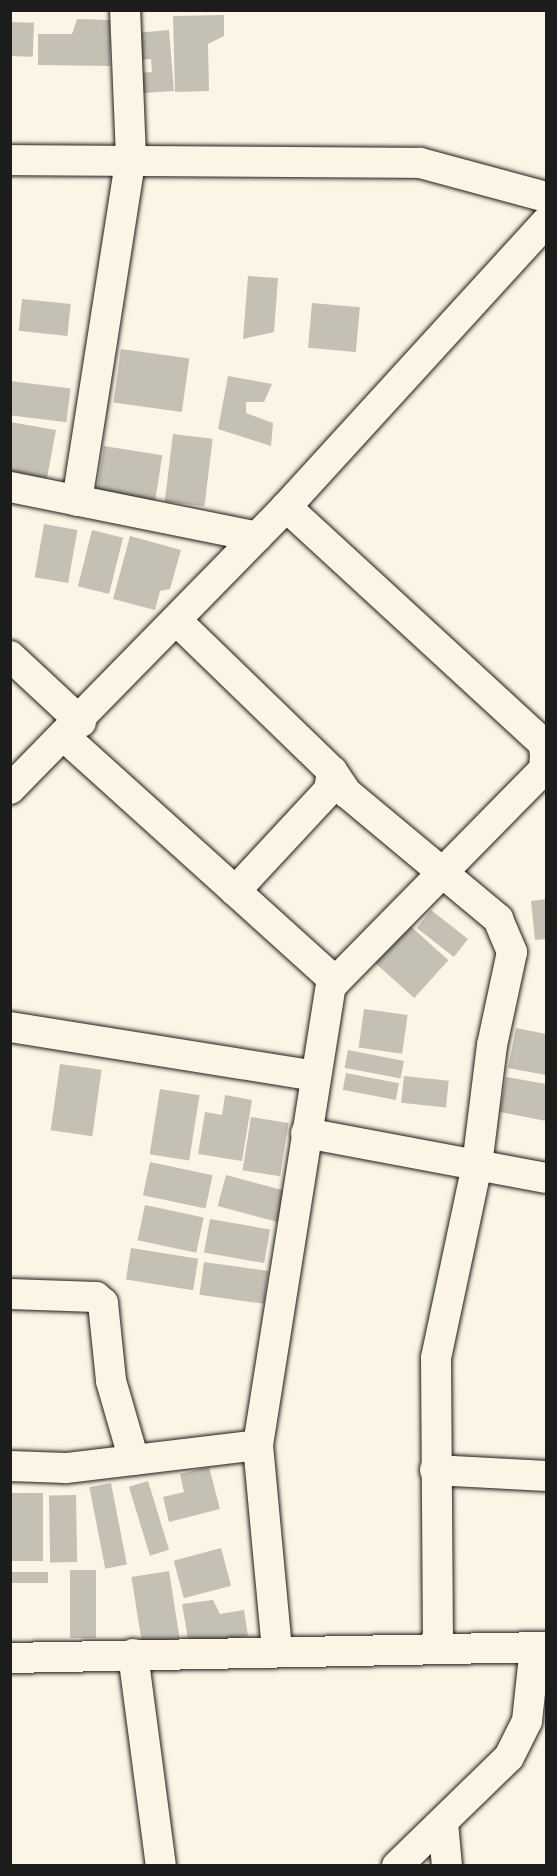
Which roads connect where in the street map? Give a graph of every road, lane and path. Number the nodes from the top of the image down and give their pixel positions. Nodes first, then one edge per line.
1 (125, 10) edge
2 (131, 158) junction
3 (10, 160) edge
4 (546, 196) edge
5 (546, 222) edge
6 (10, 487) edge
7 (77, 501) junction
8 (286, 507) junction
9 (257, 537) junction
10 (177, 621) junction
11 (10, 656) edge
12 (73, 730) junction
13 (332, 771) junction
14 (10, 789) edge
15 (445, 871) junction
16 (236, 891) junction
17 (334, 981) junction
18 (10, 1027) edge
19 (315, 1076) junction
20 (306, 1133) junction
21 (477, 1165) junction
22 (546, 1178) edge
23 (10, 1294) edge
24 (258, 1445) junction
25 (134, 1460) junction
26 (10, 1466) edge
27 (435, 1470) junction
28 (546, 1476) edge
29 (541, 1647) edge
30 (438, 1648) junction
31 (277, 1650) junction
32 (133, 1654) junction
33 (10, 1658) edge
34 (444, 1823) junction
35 (161, 1866) edge
36 (397, 1866) edge
37 (447, 1866) edge

1 - 2 street
2 - 3 street
2 - 4 street
2 - 7 street
5 - 8 street
6 - 7 street
7 - 9 street
8 - 9 street
8 - 15 street
9 - 10 street
10 - 12 street
10 - 13 street
11 - 12 street
12 - 14 street
12 - 16 street
13 - 15 street
13 - 16 street
15 - 17 street
15 - 21 street
16 - 17 street
17 - 19 street
18 - 19 street
19 - 20 street
20 - 21 street
20 - 24 street
21 - 22 street
21 - 27 street
23 - 25 street
24 - 25 street
24 - 31 street
25 - 26 street
27 - 28 street
27 - 30 street
29 - 30 street
29 - 34 street
30 - 31 street
31 - 32 street
32 - 33 street
32 - 35 street
34 - 36 street
34 - 37 street

